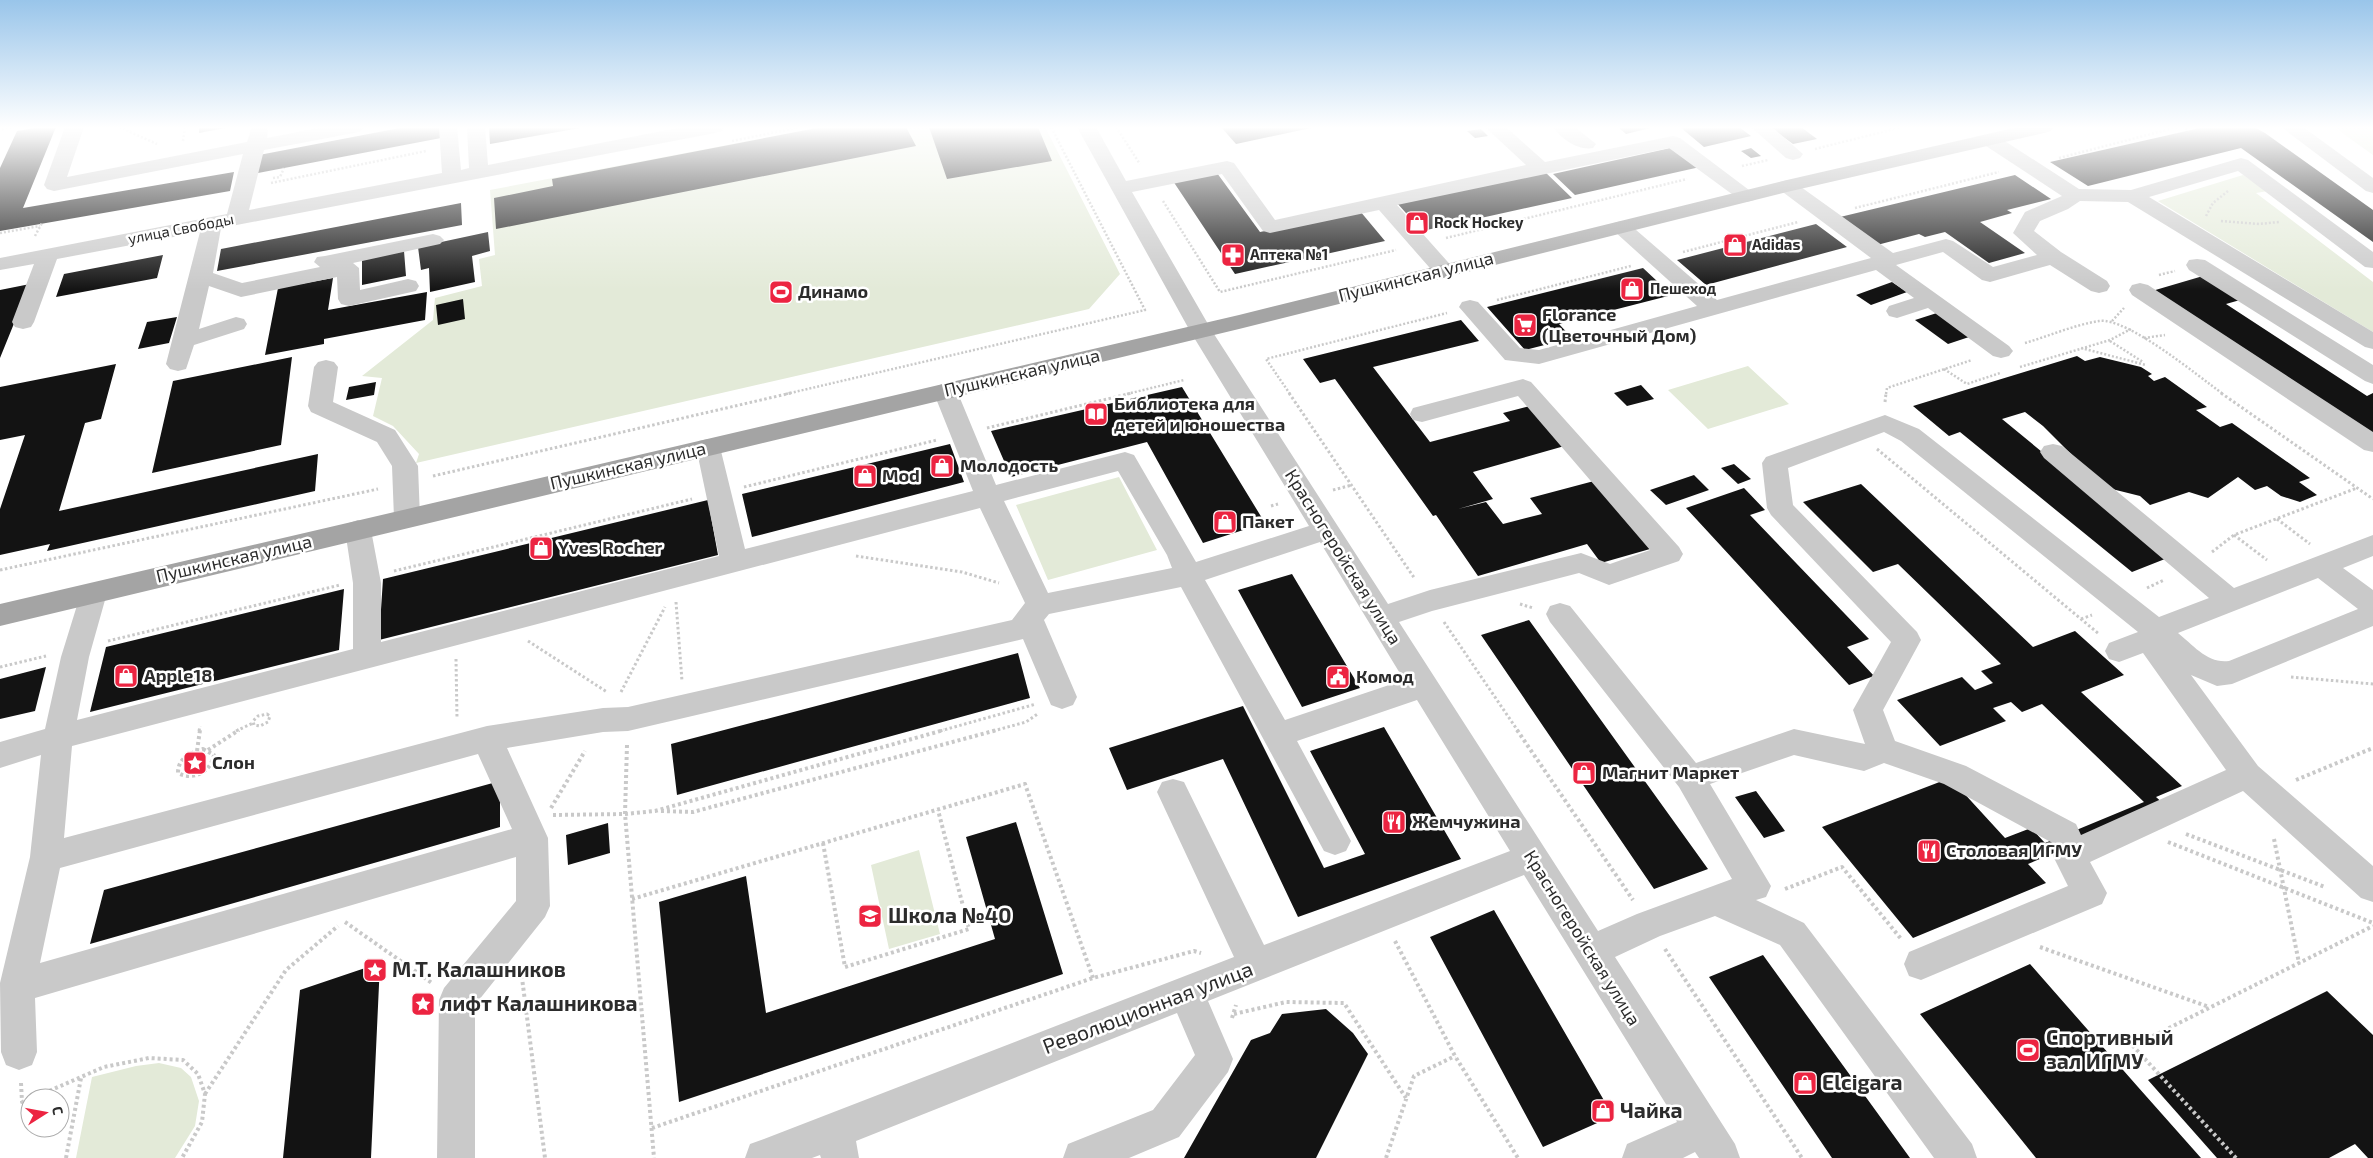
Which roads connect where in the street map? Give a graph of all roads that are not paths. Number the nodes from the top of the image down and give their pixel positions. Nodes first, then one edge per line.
1 (55, 181) edge
2 (71, 181) edge
3 (246, 181) edge
4 (436, 181) edge
5 (1116, 181) edge
6 (1156, 181) edge
7 (1238, 181) edge
8 (1480, 181) edge
9 (1725, 181) edge
10 (1809, 181) edge
11 (2054, 181) edge
12 (2183, 181) edge
13 (2264, 181) edge
14 (1787, 186) junction
15 (1120, 188) junction
16 (2076, 195) junction
17 (1746, 196) junction
18 (2132, 196) junction
19 (1382, 202) junction
20 (236, 219) junction
21 (212, 223) junction
22 (1621, 227) junction
23 (433, 240) dead end
24 (48, 255) junction
25 (2053, 257) junction
26 (1884, 261) junction
27 (2373, 262) edge
28 (0, 264) edge
29 (2197, 265) road end
30 (1444, 270) junction
31 (201, 276) junction
32 (297, 278) junction
33 (408, 286) dead end
34 (2099, 286) dead end
35 (241, 290) junction
36 (2140, 290) road end
37 (1931, 300) junction
38 (1470, 307) road end
39 (1713, 308) junction
40 (1897, 311) dead end
41 (23, 322) dead end
42 (1201, 331) junction
43 (184, 341) junction
44 (2373, 342) edge
45 (2001, 351) road end
46 (1513, 355) junction
47 (178, 364) dead end
48 (326, 367) dead end
49 (2373, 376) edge
50 (1523, 387) junction
51 (945, 391) junction
52 (1422, 414) dead end
53 (2373, 444) edge
54 (708, 447) junction
55 (2053, 452) dead end
56 (988, 496) junction
57 (407, 518) junction
58 (358, 530) junction
59 (1326, 530) junction
60 (2373, 545) edge
61 (734, 562) junction
62 (2326, 563) junction
63 (1188, 575) junction
64 (93, 593) junction
65 (2230, 600) junction
66 (2373, 604) edge
67 (1034, 606) junction
68 (1560, 614) dead end
69 (2373, 614) edge
70 (0, 615) edge
71 (1380, 617) junction
72 (2152, 634) junction
73 (2119, 651) road end
74 (367, 657) junction
75 (1424, 685) junction
76 (1062, 697) road end
77 (1278, 735) junction
78 (58, 737) junction
79 (473, 744) junction
80 (1883, 750) junction
81 (0, 755) edge
82 (1690, 778) junction
83 (2256, 784) junction
84 (1174, 792) dead end
85 (540, 827) junction
86 (1335, 841) dead end
87 (2073, 843) junction
88 (46, 857) junction
89 (1531, 857) junction
90 (2373, 886) edge
91 (1715, 900) junction
92 (1591, 951) junction
93 (1921, 964) road end
94 (1248, 968) junction
95 (17, 986) junction
96 (1186, 992) junction
97 (19, 1052) dead end
98 (838, 1144) edge
99 (1712, 1144) edge
100 (456, 1158) edge
101 (764, 1158) edge
102 (1082, 1158) edge
103 (1641, 1158) edge
104 (1958, 1158) edge

1 - 2 street
3 - 20 street
4 - 20 street, улица Свободы
5 - 15 street, Красногеройская улица
6 - 15 street
7 - 19 street
8 - 19 street
9 - 17 street
10 - 14 main road, Пушкинская улица
11 - 16 street
12 - 18 street
13 - 27 street
14 - 17 main road, Пушкинская улица
14 - 26 street
15 - 42 street, Красногеройская улица
16 - 18 street
16 - 25 street
17 - 22 main road, Пушкинская улица
18 - 44 street
19 - 30 street
20 - 21 street, улица Свободы
21 - 24 street, улица Свободы
21 - 31 street
22 - 30 main road, Пушкинская улица
22 - 39 street
23 - 32 street
24 - 28 street, улица Свободы
24 - 41 street
25 - 26 street
25 - 34 street
26 - 37 street
26 - 39 street
29 - 49 street
30 - 42 main road, Пушкинская улица
31 - 35 street
31 - 43 street
32 - 33 street
32 - 35 street
35 - 43 street
36 - 53 street
37 - 40 street
37 - 45 street
38 - 46 street
39 - 46 street
42 - 51 main road, Пушкинская улица
42 - 59 street, Красногеройская улица
43 - 47 street
46 - 50 street
48 - 57 street
50 - 52 street
50 - 71 street
51 - 54 main road, Пушкинская улица
51 - 56 street
54 - 57 main road, Пушкинская улица
54 - 61 street
55 - 65 street
56 - 61 street
56 - 63 street
56 - 67 street
57 - 58 main road, Пушкинская улица
58 - 64 main road, Пушкинская улица
58 - 74 street
59 - 63 street
59 - 71 street, Красногеройская улица
60 - 62 street
61 - 74 street
62 - 65 street
62 - 66 street
63 - 67 street
63 - 77 street
64 - 70 main road, Пушкинская улица
64 - 78 street
65 - 72 street
67 - 76 street
67 - 79 street
68 - 82 street
69 - 72 street
71 - 75 street, Красногеройская улица
72 - 73 street
72 - 80 street
72 - 83 street
74 - 78 street
75 - 77 street
75 - 89 street, Красногеройская улица
77 - 86 street
78 - 81 street
78 - 88 street
79 - 85 street
79 - 88 street
80 - 82 street
80 - 87 street
82 - 91 street
83 - 87 street
83 - 90 street
84 - 94 street
85 - 95 street
85 - 100 street
87 - 93 street
88 - 95 street
89 - 92 street, Красногеройская улица
89 - 94 street, Революционная улица
91 - 92 street
91 - 104 street
92 - 99 street, Красногеройская улица
94 - 96 street, Революционная улица
95 - 97 street
96 - 98 street, Революционная улица
96 - 102 street
98 - 101 street, Революционная улица
99 - 103 street

